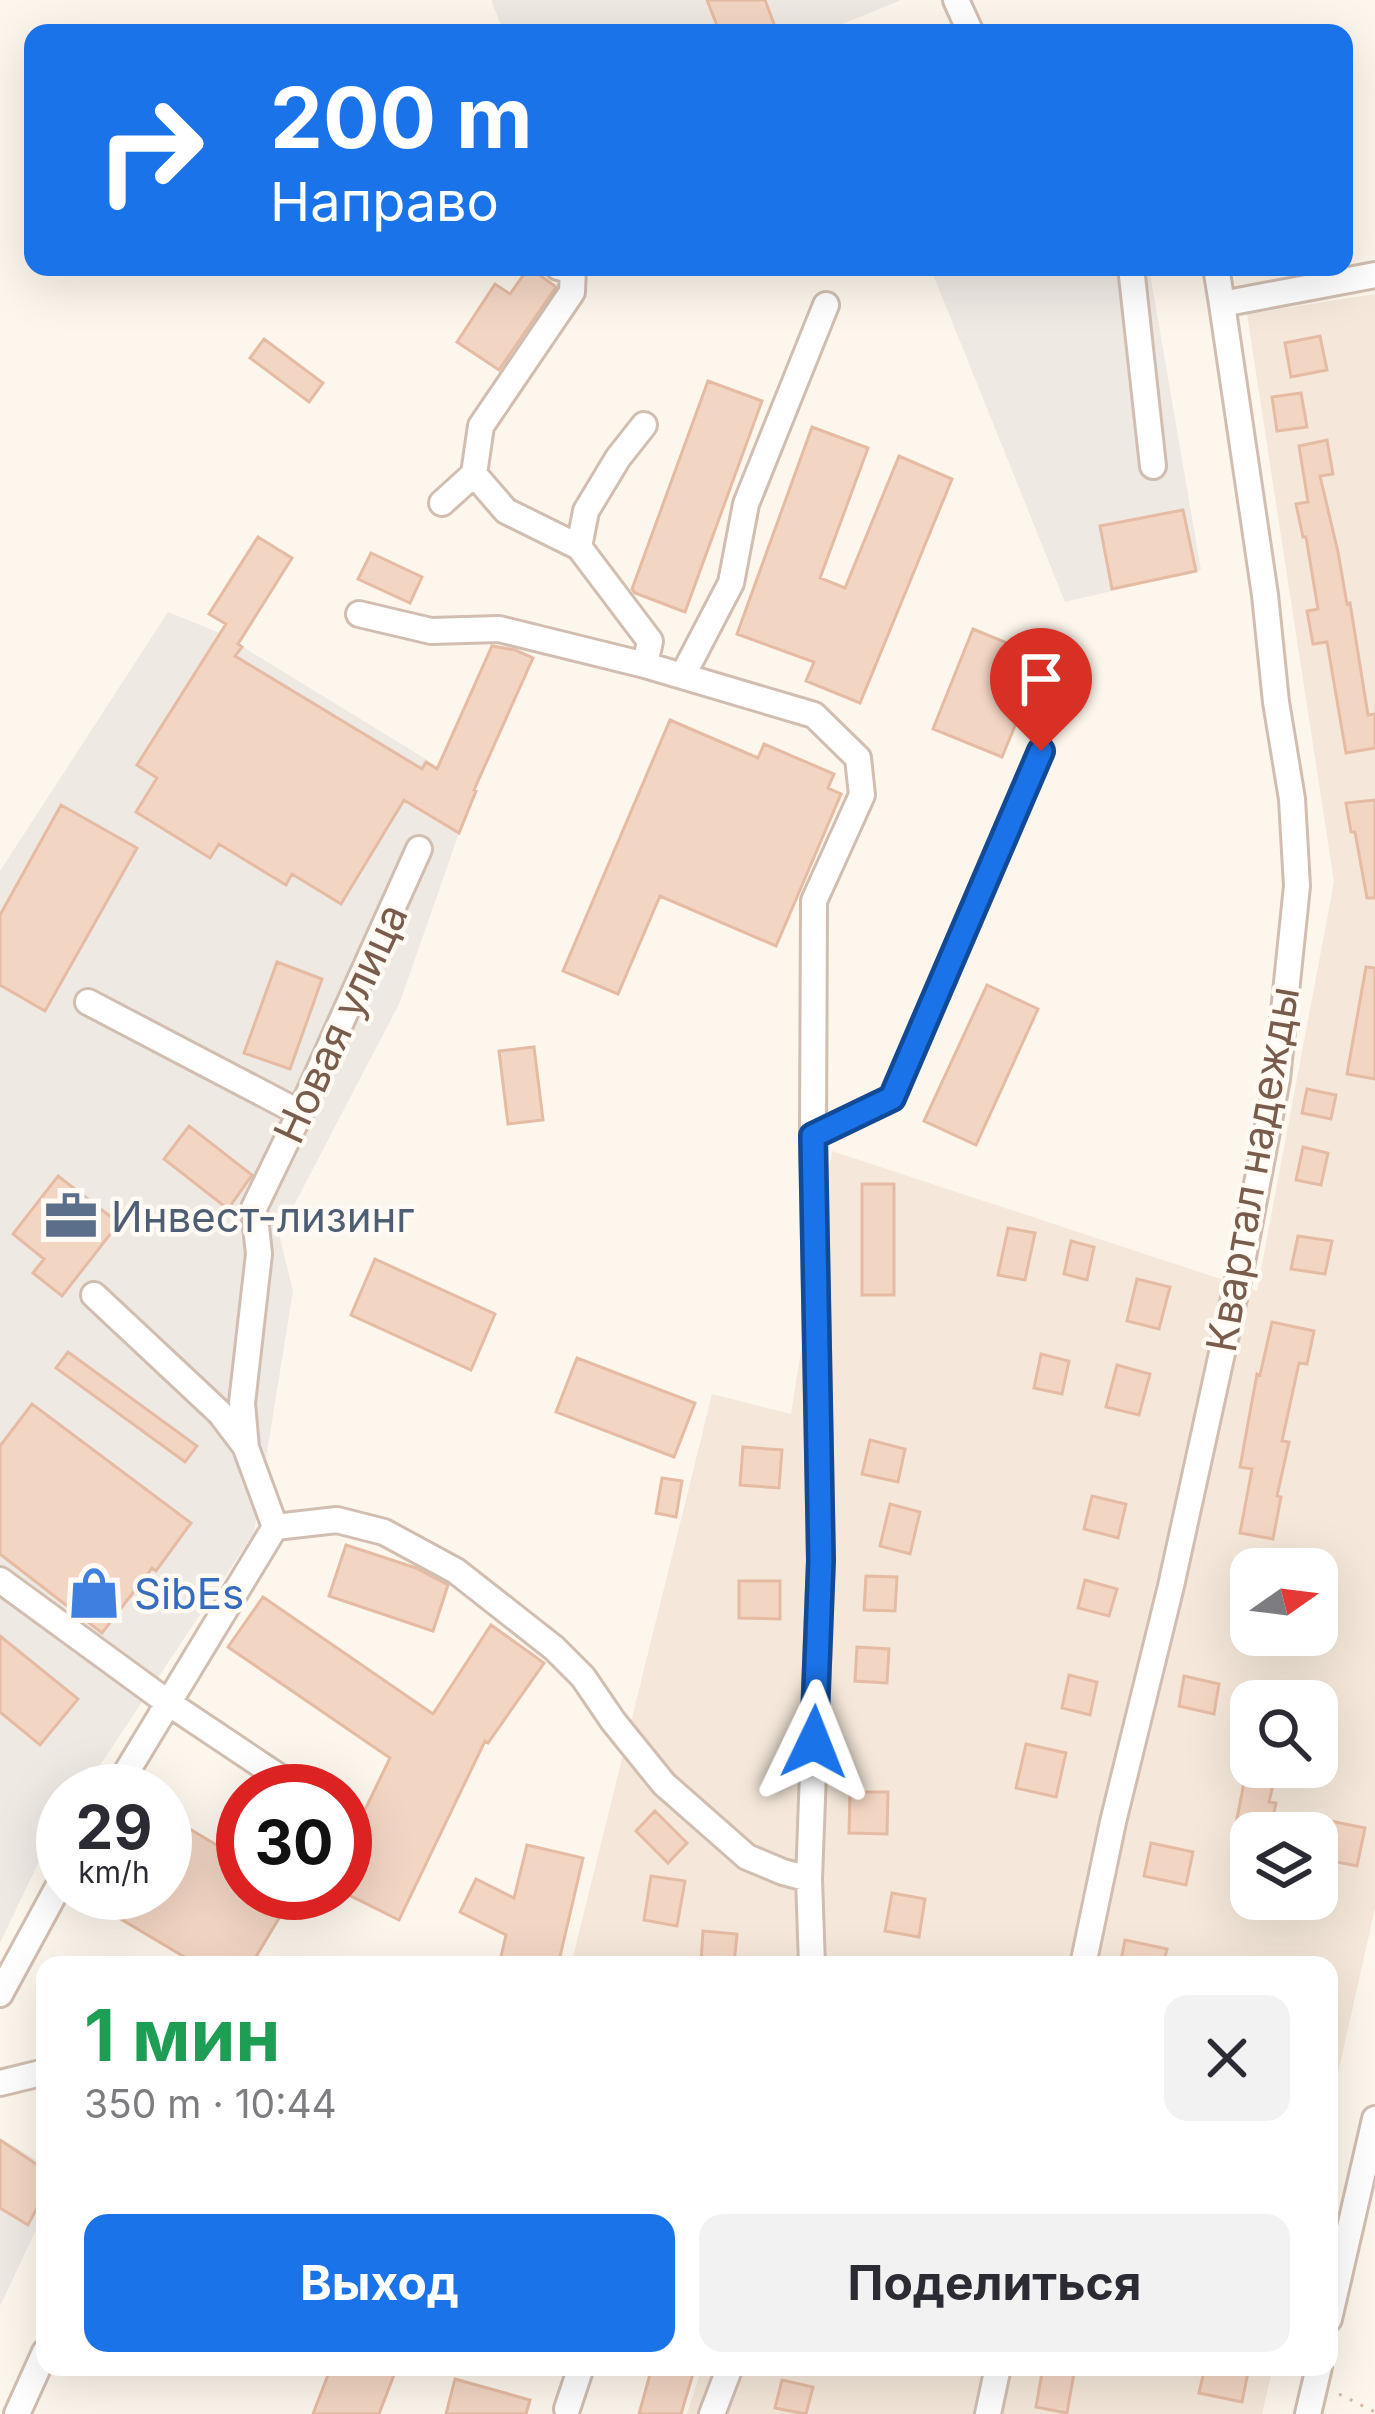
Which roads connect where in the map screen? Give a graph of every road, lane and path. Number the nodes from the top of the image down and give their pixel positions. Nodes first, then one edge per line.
1 (1375, 275) edge
2 (569, 276) edge
3 (1132, 276) edge
4 (1217, 276) edge
5 (1222, 304) junction
6 (826, 305) dead end
7 (644, 425) dead end
8 (1154, 466) dead end
9 (473, 474) junction
10 (442, 503) dead end
11 (579, 547) junction
12 (358, 614) dead end
13 (645, 665) junction
14 (683, 675) junction
15 (1041, 751) dead end
16 (419, 849) dead end
17 (88, 1002) dead end
18 (300, 1113) junction
19 (813, 1136) junction
20 (94, 1295) dead end
21 (246, 1448) junction
22 (275, 1527) junction
23 (0, 1580) edge
24 (167, 1702) junction
25 (131, 1764) edge
26 (260, 1764) edge
27 (809, 1879) junction
28 (40, 1920) edge
29 (812, 1956) edge
30 (1085, 1956) edge
31 (0, 1994) edge
32 (36, 2074) edge
33 (0, 2083) edge
34 (1375, 2119) edge
35 (1338, 2280) edge
36 (36, 2372) edge
37 (577, 2376) edge
38 (727, 2376) edge
39 (996, 2376) edge
40 (1317, 2376) edge
41 (1319, 2376) edge
42 (567, 2409) dead end
43 (1375, 2412) edge
44 (17, 2414) edge
45 (712, 2414) edge
46 (988, 2414) edge
47 (1308, 2414) edge

1 - 5 street
2 - 9 street
3 - 8 street
4 - 5 street, Квартал надежды
5 - 30 street, Квартал надежды
6 - 14 street
7 - 11 street
9 - 10 street
9 - 11 street
11 - 13 street
12 - 13 street
13 - 14 street
14 - 19 street
15 - 19 street
16 - 18 street, Новая улица
17 - 18 street
18 - 21 street, Новая улица
19 - 27 street
20 - 21 street
21 - 22 street, Новая улица
22 - 24 street
22 - 27 street
23 - 24 street
24 - 25 street
24 - 26 street
27 - 29 street
28 - 31 street
32 - 33 street
34 - 35 street
36 - 44 street
37 - 42 street
38 - 45 street
39 - 46 street
40 - 47 street
41 - 43 path

